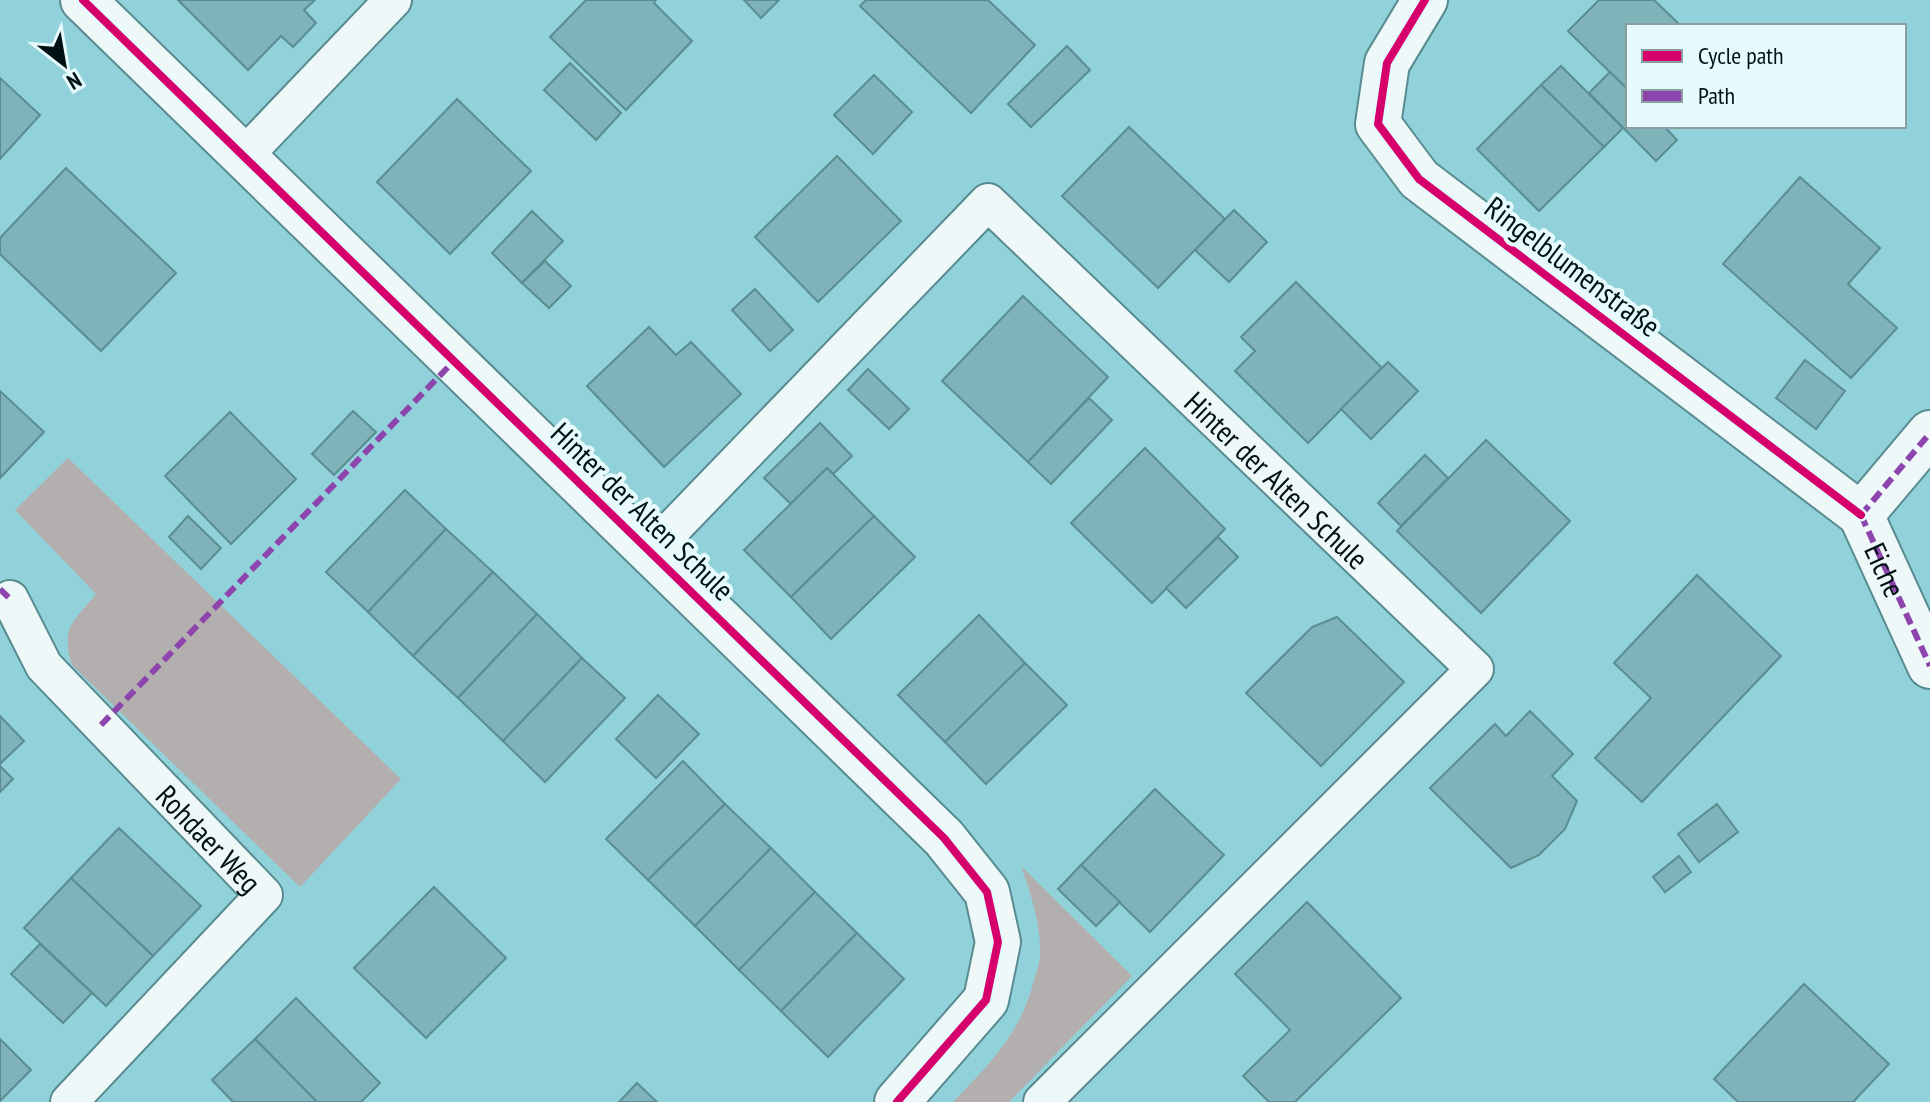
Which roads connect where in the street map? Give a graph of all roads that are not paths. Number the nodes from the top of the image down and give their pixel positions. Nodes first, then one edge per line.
1 (83, 0) edge
2 (393, 0) edge
3 (1425, 0) edge
4 (244, 156) junction
5 (1930, 433) edge
6 (1861, 515) junction
7 (651, 551) junction
8 (10, 599) dead end
9 (1930, 666) edge
10 (69, 1102) edge
11 (897, 1102) edge
12 (1042, 1102) edge

1 - 4 street, Hinter der Alten Schule
2 - 4 lane
3 - 6 street, Ringelblumenstraße
4 - 7 street, Hinter der Alten Schule
5 - 6 street
6 - 9 street, Eiche
7 - 11 street, Hinter der Alten Schule
7 - 12 lane, Hinter der Alten Schule
8 - 10 lane, Rohdaer Weg

